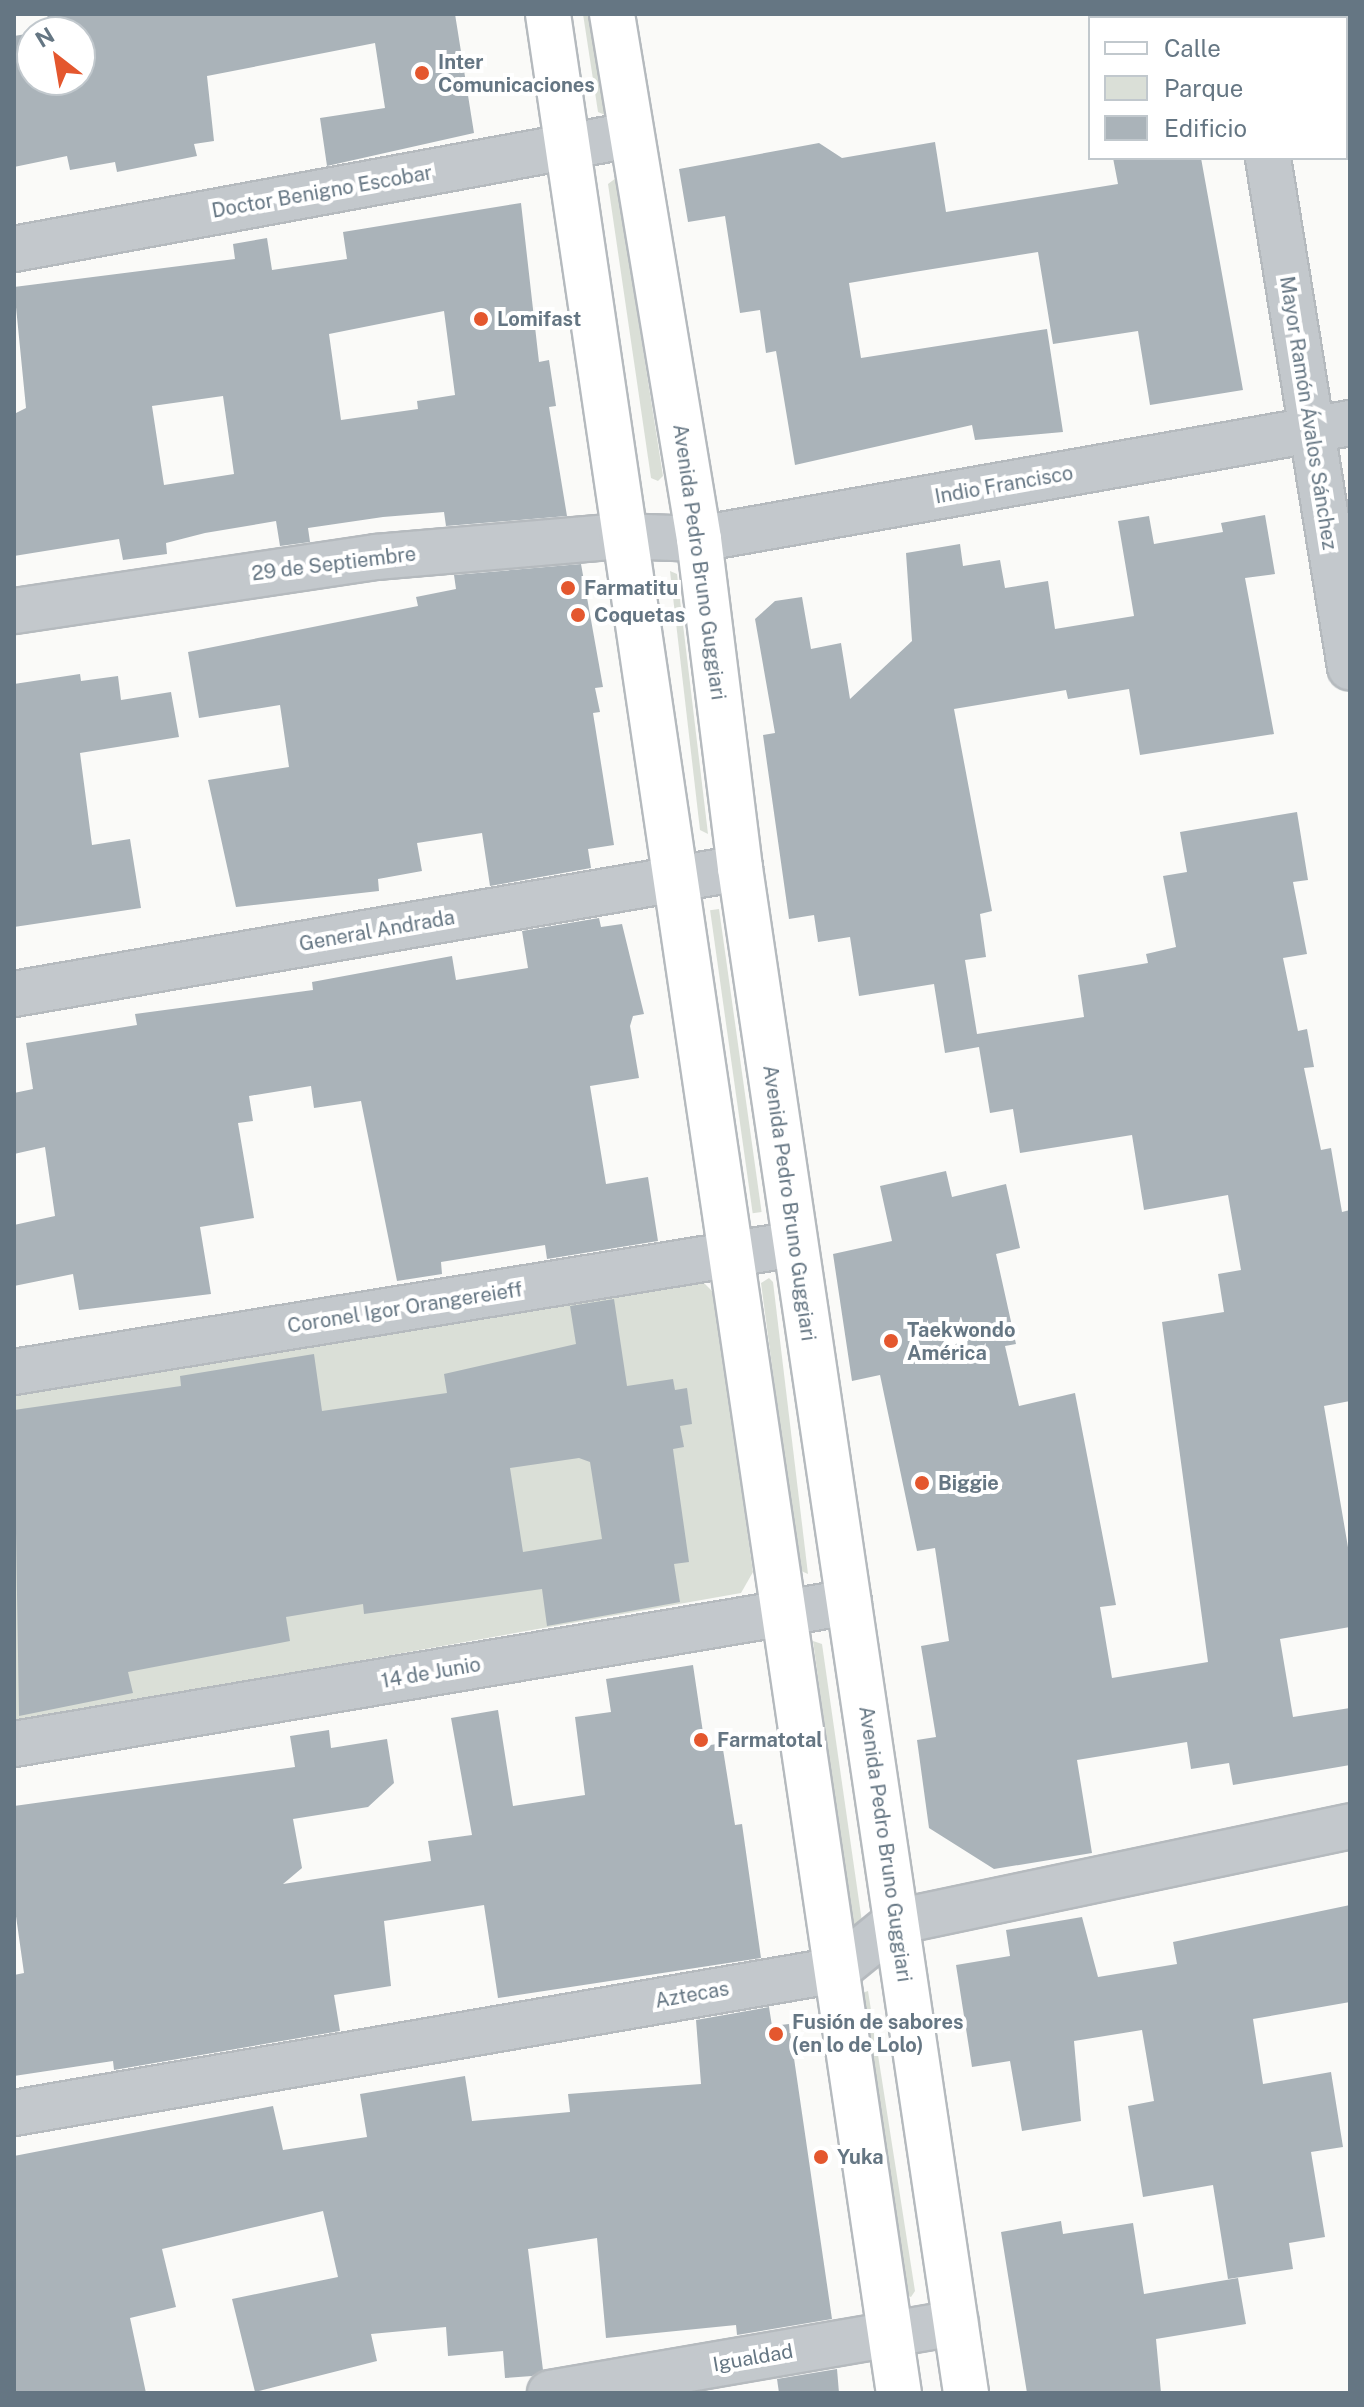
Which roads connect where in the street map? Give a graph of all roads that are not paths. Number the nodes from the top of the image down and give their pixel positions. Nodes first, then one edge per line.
1 (548, 14) edge
2 (612, 14) edge
3 (630, 135) junction
4 (567, 147) junction
5 (1268, 160) edge
6 (14, 249) edge
7 (1329, 427) edge
8 (639, 537) junction
9 (699, 539) junction
10 (14, 611) edge
11 (1350, 667) edge
12 (740, 868) junction
13 (675, 879) junction
14 (14, 994) edge
15 (795, 1244) junction
16 (731, 1254) junction
17 (14, 1372) edge
18 (849, 1602) junction
19 (784, 1613) junction
20 (14, 1744) edge
21 (1350, 1826) edge
22 (896, 1922) junction
23 (837, 1970) junction
24 (14, 2113) edge
25 (956, 2323) junction
26 (890, 2335) junction
27 (550, 2393) edge
28 (899, 2393) edge
29 (966, 2393) edge

1 - 4 main road
2 - 3 main road, Avenida Pedro Bruno Guggiari
3 - 4 street, Doctor Benigno Escobar
3 - 9 main road, Avenida Pedro Bruno Guggiari
4 - 6 street, Doctor Benigno Escobar
4 - 8 main road
5 - 7 street, Mayor Ramón Ávalos Sánchez
7 - 9 street, Indio Francisco
7 - 11 street, Mayor Ramón Ávalos Sánchez
8 - 9 street, Indio Francisco
8 - 10 street, 29 de Septiembre
8 - 13 main road
9 - 12 main road, Avenida Pedro Bruno Guggiari
12 - 13 street, General Andrada
12 - 15 main road, Avenida Pedro Bruno Guggiari
13 - 14 street, General Andrada
13 - 16 main road
15 - 16 street, Coronel Igor Orangereieff
15 - 18 main road, Avenida Pedro Bruno Guggiari
16 - 17 street, Coronel Igor Orangereieff
16 - 19 main road
18 - 19 street, 14 de Junio
18 - 22 main road, Avenida Pedro Bruno Guggiari
19 - 20 street, 14 de Junio
19 - 23 main road
21 - 22 street, Aztecas
22 - 23 street, Aztecas
22 - 25 main road, Avenida Pedro Bruno Guggiari
23 - 24 street, Aztecas
23 - 26 main road
25 - 26 street, Igualdad
25 - 29 main road, Avenida Pedro Bruno Guggiari
26 - 27 street, Igualdad
26 - 28 main road

